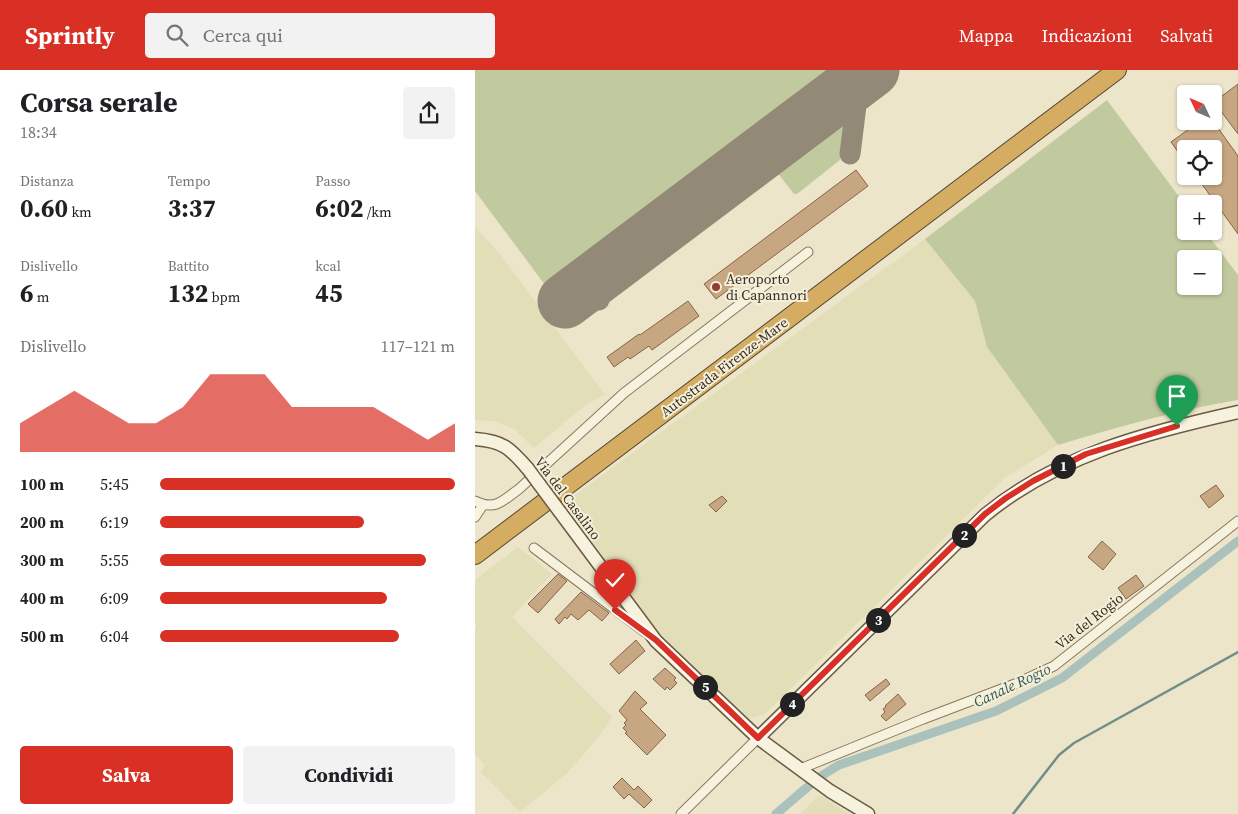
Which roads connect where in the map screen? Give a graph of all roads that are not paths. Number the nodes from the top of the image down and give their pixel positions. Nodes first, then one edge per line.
1 (1098, 70) edge
2 (1117, 70) edge
3 (807, 252) dead end
4 (1238, 412) edge
5 (475, 438) edge
6 (479, 503) edge
7 (475, 517) edge
8 (1238, 521) edge
9 (475, 541) edge
10 (534, 548) dead end
11 (475, 555) edge
12 (656, 640) junction
13 (758, 738) junction
14 (805, 772) junction
15 (681, 814) edge
16 (868, 814) edge

1 - 9 highway, Autostrada Firenze-Mare
2 - 11 highway, Autostrada Firenze-Mare
3 - 6 street
4 - 13 street
5 - 12 street, Via del Casalino, bridge
6 - 7 street
8 - 14 street, Via del Rogio
10 - 12 street
12 - 13 street, Via del Casalino
13 - 14 street, Via del Casalino
13 - 15 street
14 - 16 street, Via del Casalino

